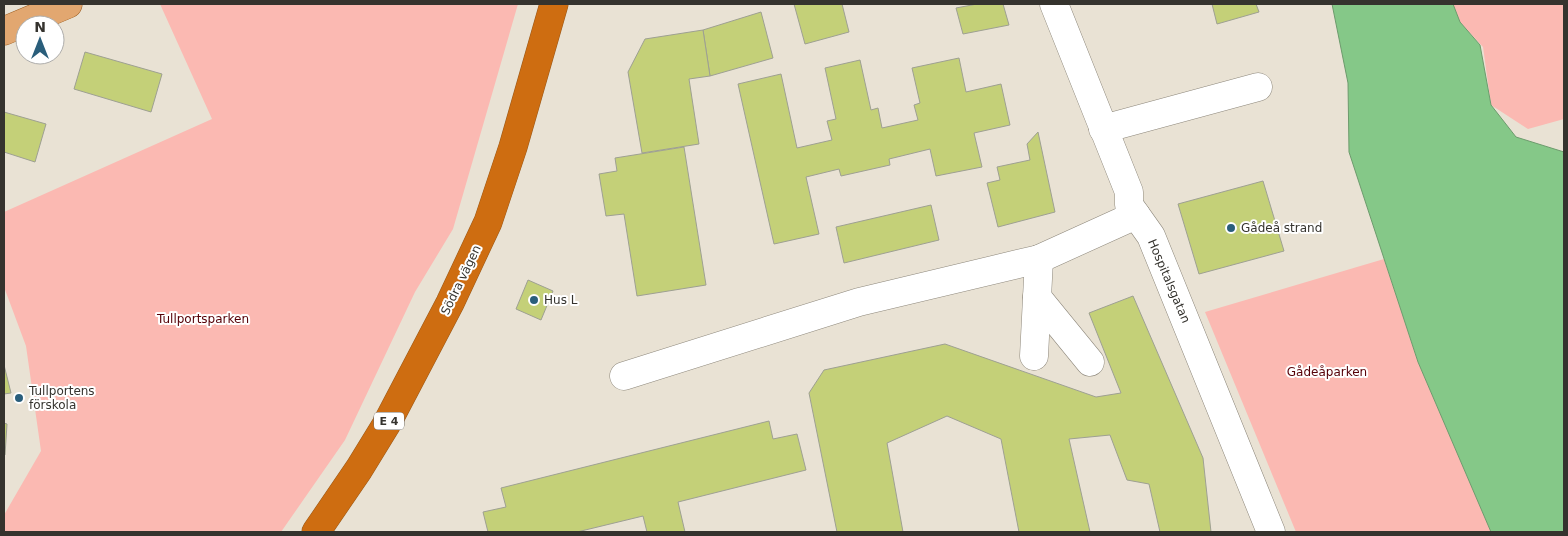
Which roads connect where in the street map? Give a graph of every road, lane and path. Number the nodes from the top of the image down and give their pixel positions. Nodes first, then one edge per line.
1 (68, 4) edge
2 (554, 4) edge
3 (1054, 4) edge
4 (4, 31) edge
5 (1258, 87) dead end
6 (1103, 128) junction
7 (1136, 215) junction
8 (1039, 259) junction
9 (1037, 297) junction
10 (1034, 356) dead end
11 (1090, 362) dead end
12 (624, 376) dead end
13 (316, 532) edge
14 (1271, 532) edge

1 - 4 main road
2 - 13 highway, Södra vägen / E 4
3 - 6 street, Hospitalsgatan
5 - 6 street
6 - 7 street, Hospitalsgatan
7 - 8 street
7 - 14 street, Hospitalsgatan
8 - 9 street
8 - 12 street
9 - 10 street
9 - 11 street

